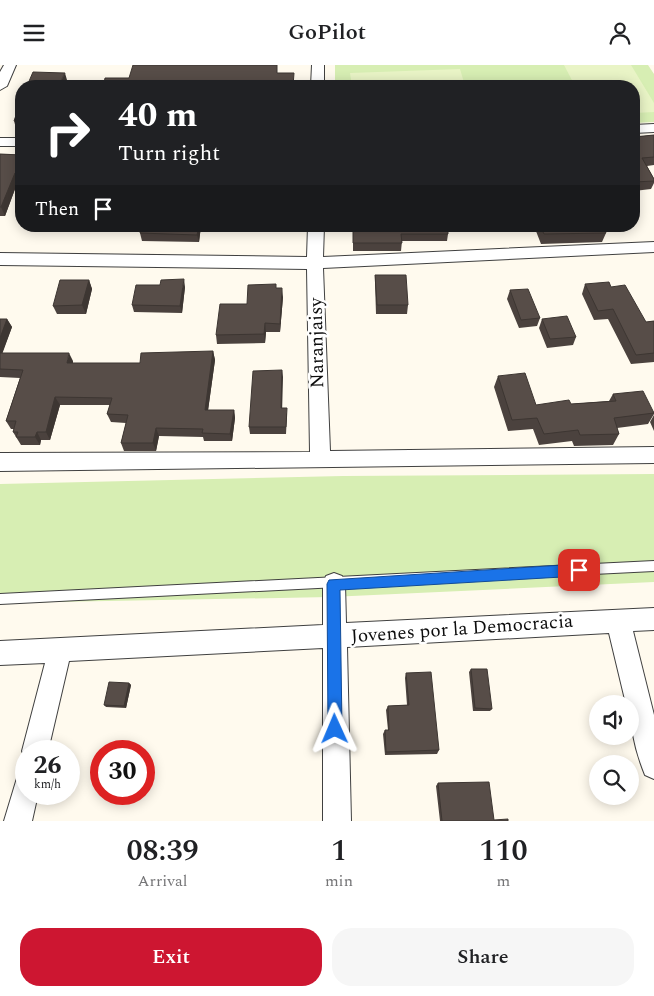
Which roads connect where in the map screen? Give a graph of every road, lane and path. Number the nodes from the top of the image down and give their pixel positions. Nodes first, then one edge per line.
1 (10, 65) edge
2 (318, 65) edge
3 (318, 80) edge
4 (0, 86) edge
5 (654, 128) edge
6 (640, 129) edge
7 (0, 142) edge
8 (15, 142) edge
9 (316, 232) edge
10 (654, 247) edge
11 (0, 259) edge
12 (315, 263) junction
13 (654, 455) edge
14 (320, 461) junction
15 (0, 462) edge
16 (654, 566) edge
17 (334, 584) junction
18 (0, 599) edge
19 (654, 619) edge
20 (618, 620) junction
21 (334, 637) junction
22 (60, 650) junction
23 (0, 653) edge
24 (38, 740) edge
25 (654, 766) edge
26 (22, 805) edge
27 (18, 821) edge
28 (337, 821) edge

1 - 4 street
2 - 3 street
5 - 6 street
7 - 8 street
9 - 12 street, Naranjaisy
10 - 12 street
11 - 12 street
12 - 14 street, Naranjaisy
13 - 14 street
14 - 15 street
16 - 17 lane
17 - 18 lane
17 - 21 street
19 - 20 street, Jovenes por la Democracia
20 - 21 street, Jovenes por la Democracia
20 - 25 street
21 - 22 street, Jovenes por la Democracia
21 - 28 street
22 - 23 street, Jovenes por la Democracia
22 - 24 street
26 - 27 street

